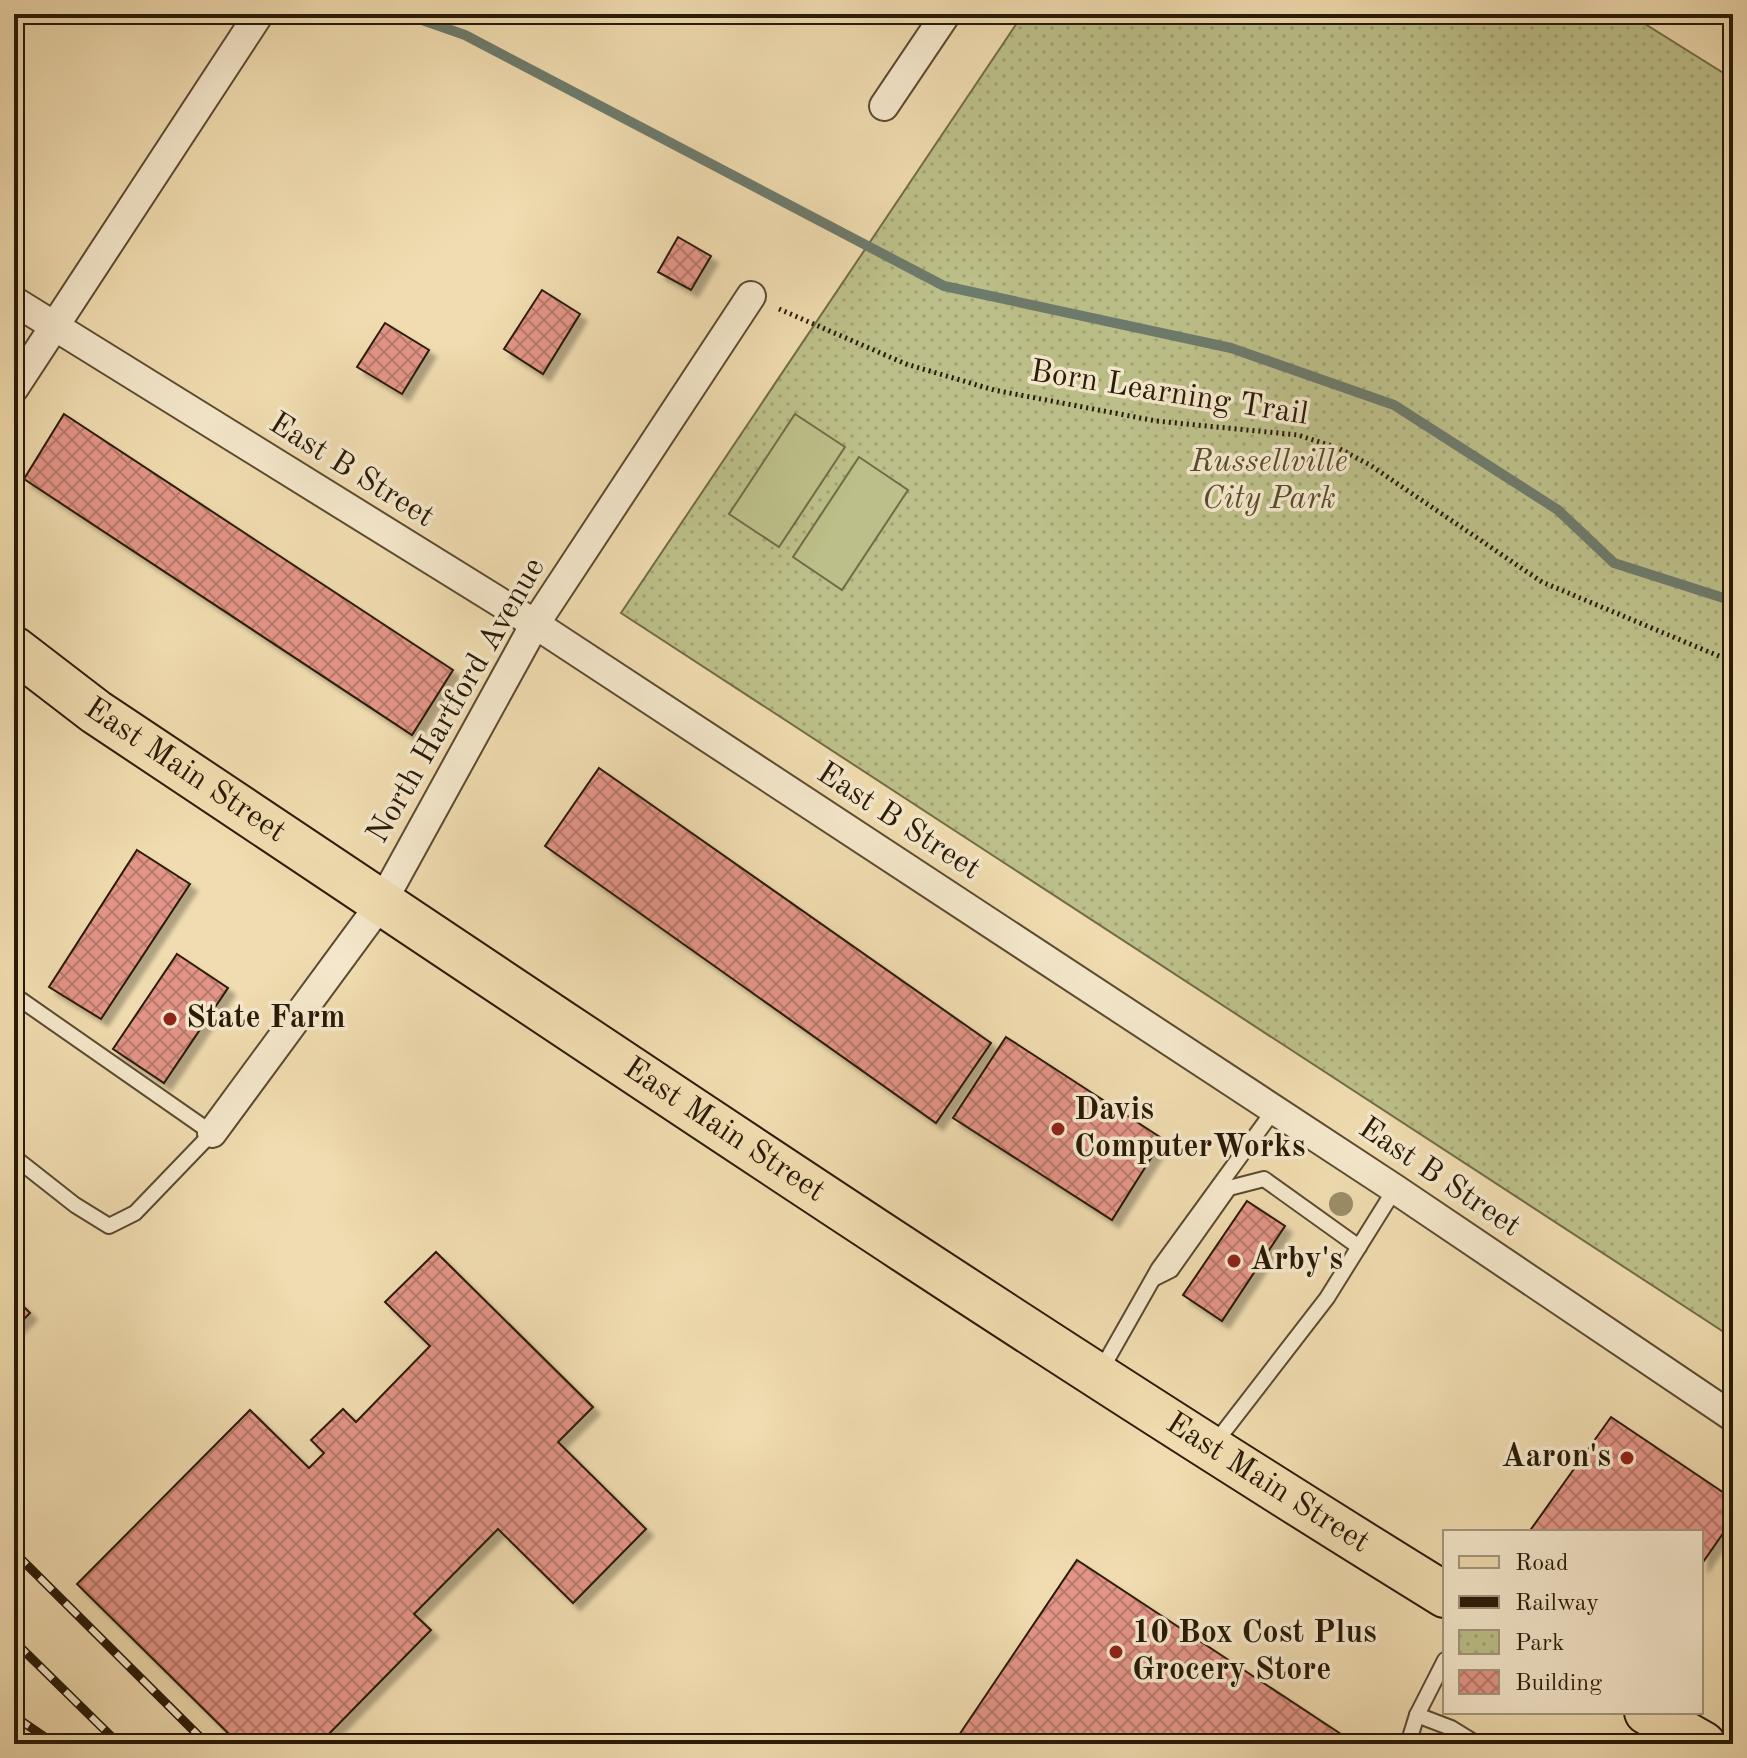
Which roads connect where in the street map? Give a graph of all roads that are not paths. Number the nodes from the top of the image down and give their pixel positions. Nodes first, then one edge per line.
1 (259, 14) edge
2 (946, 14) edge
3 (884, 106) dead end
4 (751, 296) road end
5 (14, 301) edge
6 (53, 328) junction
7 (14, 388) edge
8 (535, 624) junction
9 (14, 649) edge
10 (382, 902) junction
11 (14, 995) edge
12 (1274, 1110) junction
13 (212, 1133) junction
14 (14, 1157) edge
15 (1395, 1189) junction
16 (1359, 1247) junction
17 (1152, 1280) junction
18 (1097, 1376) junction
19 (1733, 1417) edge
20 (1209, 1450) junction
21 (1443, 1594) edge
22 (1443, 1664) edge
23 (1650, 1714) edge
24 (1417, 1715) junction
25 (1408, 1744) edge
26 (1477, 1744) edge
27 (1703, 1744) edge

1 - 6 street
2 - 3 street
4 - 8 street, North Hartford Avenue
5 - 6 street, East B Street
6 - 7 street
6 - 8 street, East B Street
8 - 10 street, North Hartford Avenue
8 - 12 street, East B Street
9 - 10 main road, East Main Street
10 - 13 street, North Hartford Avenue
10 - 18 main road, East Main Street
11 - 13 lane
12 - 15 street, East B Street
12 - 17 lane
13 - 14 lane
15 - 16 lane
15 - 19 street, East B Street
16 - 17 lane
16 - 20 lane
17 - 18 lane
18 - 20 main road, East Main Street
20 - 21 main road, East Main Street
22 - 24 lane
23 - 27 main road
24 - 25 lane
24 - 26 lane

